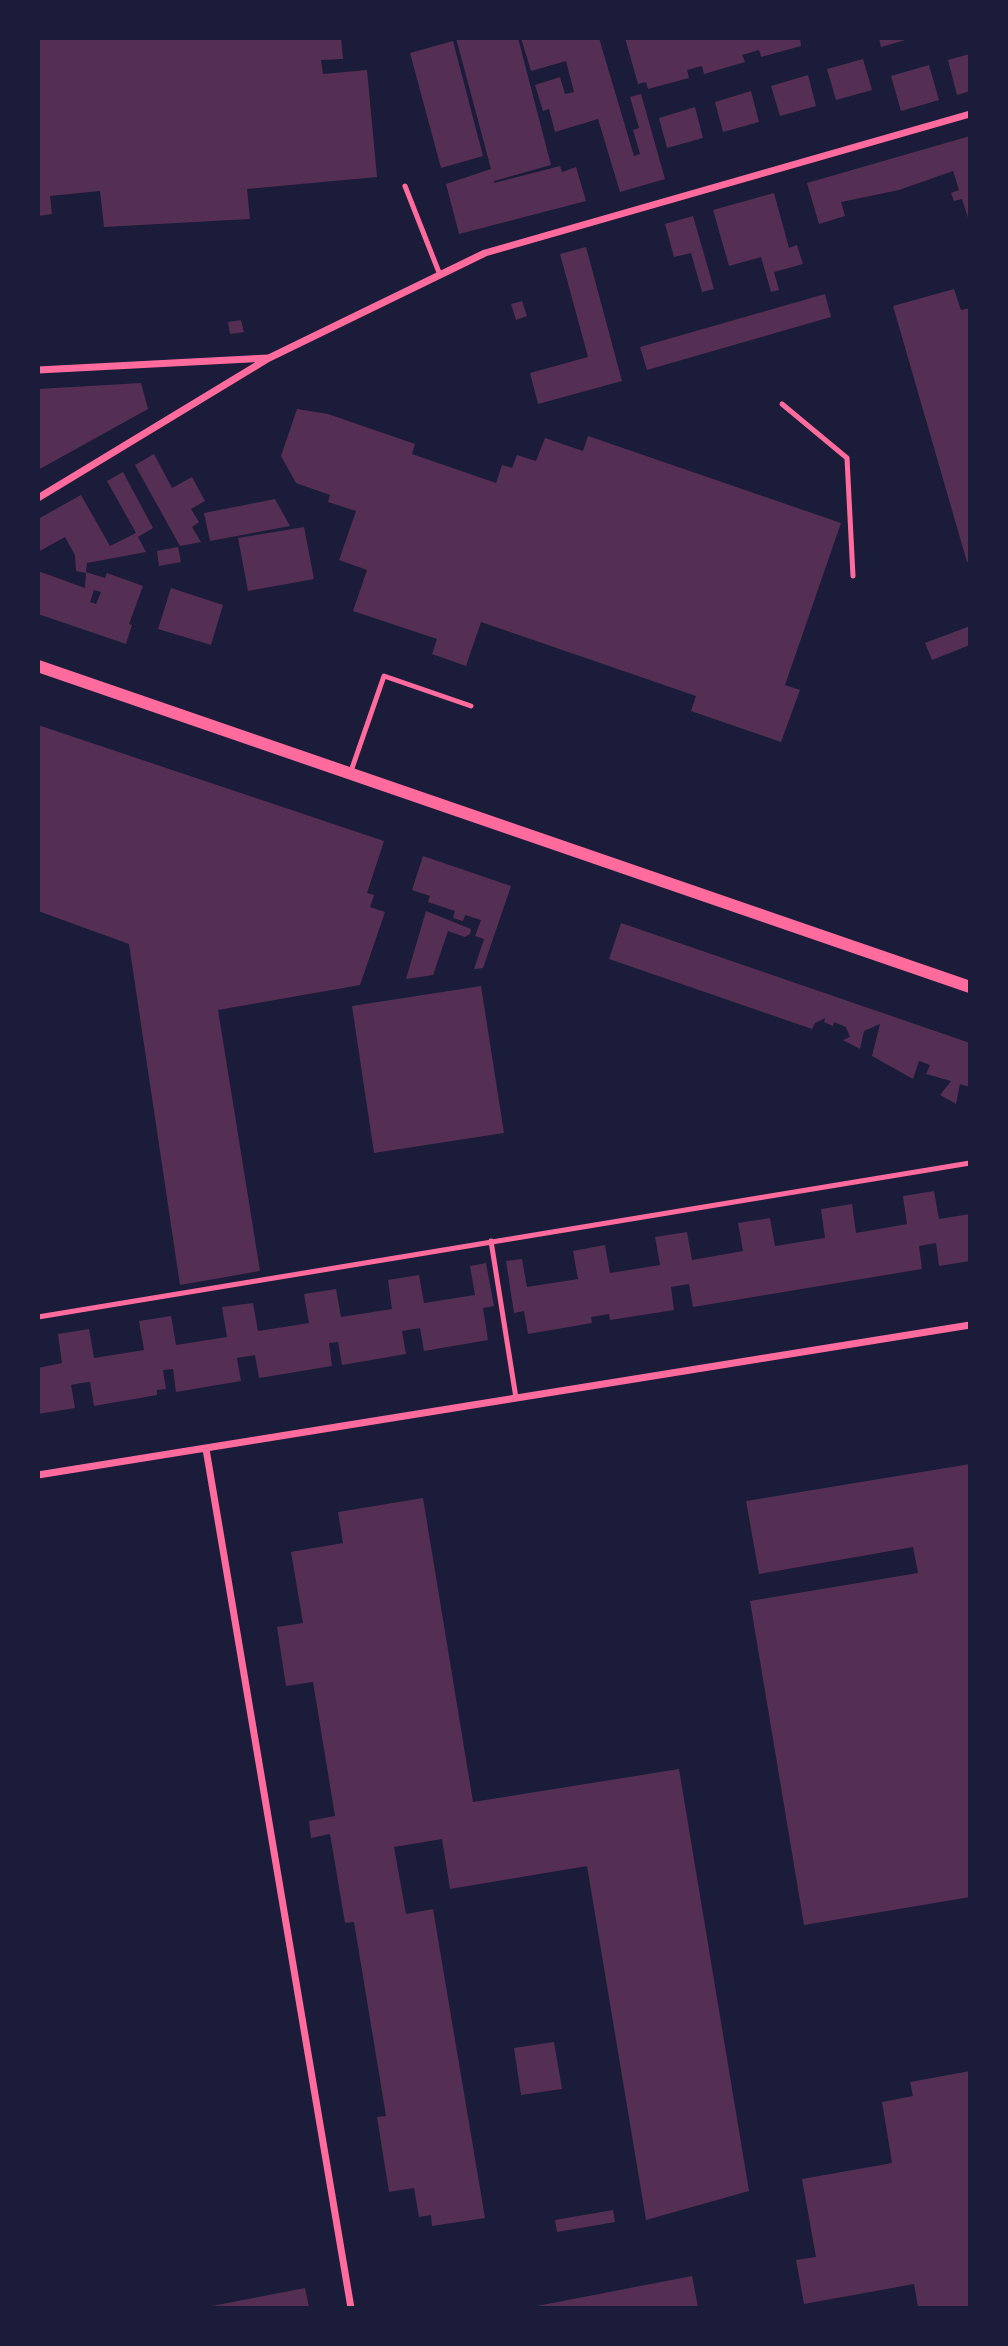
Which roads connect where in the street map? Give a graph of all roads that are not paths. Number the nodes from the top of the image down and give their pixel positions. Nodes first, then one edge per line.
1 (970, 114) edge
2 (405, 186) dead end
3 (440, 275) junction
4 (269, 358) junction
5 (38, 370) edge
6 (782, 404) dead end
7 (38, 498) edge
8 (853, 576) dead end
9 (38, 666) edge
10 (471, 706) dead end
11 (350, 774) junction
12 (970, 987) edge
13 (970, 1163) edge
14 (491, 1241) junction
15 (38, 1317) edge
16 (970, 1325) edge
17 (516, 1398) junction
18 (206, 1449) junction
19 (38, 1475) edge
20 (351, 2308) edge

1 - 3 street
2 - 3 lane
3 - 4 street
4 - 5 street
4 - 7 street
6 - 8 lane
9 - 11 street
10 - 11 lane
11 - 12 street
13 - 14 lane
14 - 15 lane
14 - 17 lane
16 - 17 street
17 - 18 street
18 - 19 street
18 - 20 street

